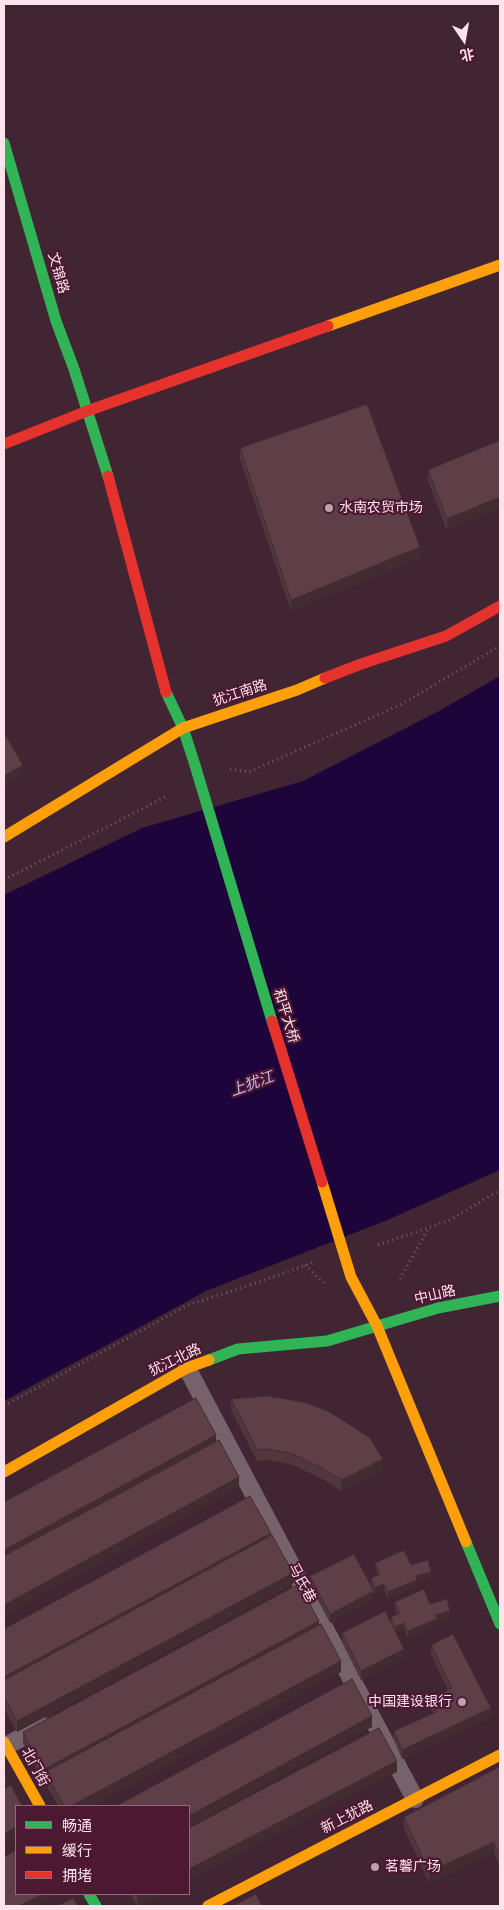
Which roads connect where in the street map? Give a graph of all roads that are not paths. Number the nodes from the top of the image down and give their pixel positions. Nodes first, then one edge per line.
1 (4, 143) edge
2 (500, 266) edge
3 (87, 410) junction
4 (4, 444) edge
5 (500, 606) edge
6 (183, 728) junction
7 (4, 837) edge
8 (500, 1296) edge
9 (377, 1326) junction
10 (188, 1368) junction
11 (4, 1472) edge
12 (257, 1497) junction
13 (239, 1506) edge
14 (303, 1585) junction
15 (286, 1595) edge
16 (500, 1624) edge
17 (353, 1680) junction
18 (335, 1689) edge
19 (60, 1717) edge
20 (5, 1744) edge
21 (500, 1755) edge
22 (415, 1799) junction
23 (39, 1805) edge
24 (90, 1895) edge
25 (96, 1906) edge
26 (208, 1906) edge

1 - 3 street, 文锦路
2 - 3 street
3 - 4 street
3 - 6 street, 文锦路
5 - 6 street, 犹江南路
6 - 7 street, 犹江南路
6 - 9 street, 和平大桥
8 - 9 street, 中山路
9 - 10 street, 犹江北路
9 - 16 street, 和平大桥
10 - 11 street, 犹江北路
10 - 12 street, 马氏巷
12 - 13 street
12 - 14 street, 马氏巷
14 - 15 street
14 - 17 street, 马氏巷
17 - 18 street
17 - 22 street, 马氏巷
19 - 20 street
20 - 23 street, 北门街
21 - 22 street, 新上犹路
22 - 26 street, 新上犹路
24 - 25 street

